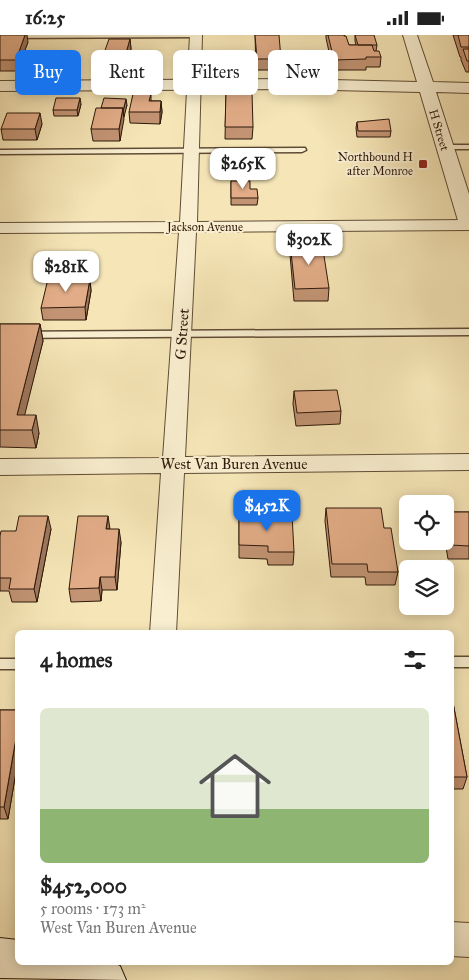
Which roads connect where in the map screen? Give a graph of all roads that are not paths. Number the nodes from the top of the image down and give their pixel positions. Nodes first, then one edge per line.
1 (197, 35) edge
2 (410, 35) edge
3 (0, 36) edge
4 (196, 50) edge
5 (173, 85) edge
6 (0, 86) edge
7 (258, 86) edge
8 (426, 87) junction
9 (469, 87) edge
10 (194, 95) edge
11 (445, 147) junction
12 (469, 147) edge
13 (191, 150) junction
14 (302, 150) dead end
15 (0, 152) edge
16 (469, 225) edge
17 (188, 227) junction
18 (0, 228) edge
19 (469, 332) edge
20 (182, 334) junction
21 (0, 335) edge
22 (469, 462) edge
23 (174, 465) junction
24 (0, 467) edge
25 (163, 630) edge
26 (454, 663) edge
27 (469, 663) edge
28 (0, 664) edge
29 (15, 664) edge
30 (454, 939) edge
31 (469, 939) edge
32 (0, 958) edge
33 (15, 960) edge
34 (46, 965) edge
35 (106, 980) edge

1 - 3 lane
1 - 4 street, G Street
2 - 8 street, H Street
5 - 6 street
7 - 8 street
8 - 9 street
8 - 11 street, H Street
10 - 13 street, G Street
11 - 12 lane
11 - 16 street, H Street
13 - 14 lane
13 - 15 lane
13 - 17 street, G Street
16 - 17 street, Jackson Avenue
17 - 18 street, Jackson Avenue
17 - 20 street, G Street
19 - 20 lane
20 - 21 lane
20 - 23 street, G Street
22 - 23 street, West Van Buren Avenue
23 - 24 street, West Van Buren Avenue
23 - 25 street, G Street
26 - 27 lane
28 - 29 lane
30 - 31 street
32 - 33 street
34 - 35 street

